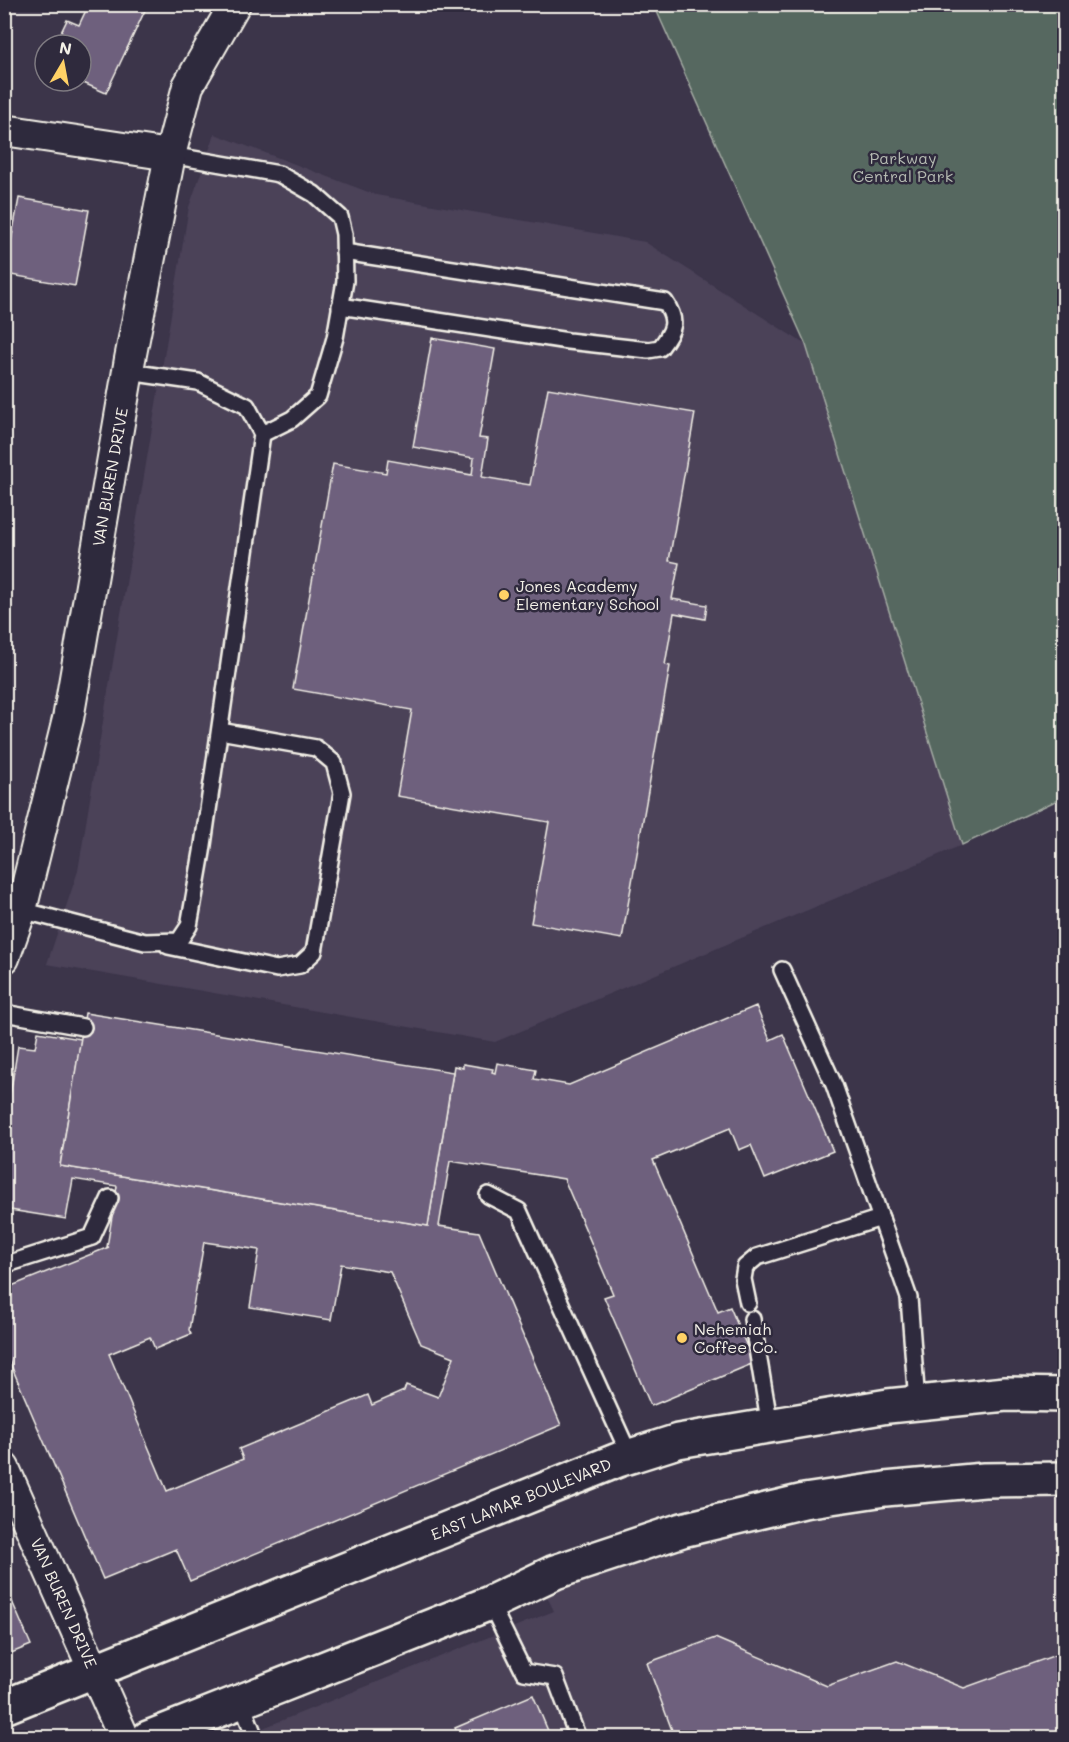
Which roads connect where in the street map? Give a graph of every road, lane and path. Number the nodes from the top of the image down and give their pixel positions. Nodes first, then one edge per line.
1 (235, 4) edge
2 (4, 130) edge
3 (170, 155) junction
4 (344, 252) junction
5 (340, 306) junction
6 (129, 372) junction
7 (262, 434) junction
8 (220, 731) junction
9 (21, 910) junction
10 (149, 942) junction
11 (4, 958) edge
12 (782, 970) dead end
13 (4, 1013) edge
14 (83, 1027) dead end
15 (488, 1195) dead end
16 (110, 1198) dead end
17 (880, 1218) junction
18 (4, 1265) edge
19 (748, 1304) dead end
20 (752, 1319) dead end
21 (1065, 1395) edge
22 (918, 1403) junction
23 (770, 1426) junction
24 (630, 1456) junction
25 (4, 1468) edge
26 (1065, 1479) edge
27 (490, 1603) junction
28 (93, 1670) junction
29 (241, 1701) junction
30 (4, 1707) edge
31 (124, 1737) edge
32 (148, 1737) edge
33 (255, 1737) edge
34 (578, 1737) edge

1 - 3 street, VAN BUREN DRIVE
2 - 3 street
3 - 4 lane
3 - 6 street, VAN BUREN DRIVE
4 - 5 lane
4 - 5 lane
5 - 7 lane
6 - 7 lane
6 - 9 street, VAN BUREN DRIVE
7 - 8 lane
8 - 10 lane
8 - 10 lane
9 - 10 lane
9 - 11 street, VAN BUREN DRIVE
12 - 17 lane
13 - 14 lane
15 - 24 lane
16 - 18 lane
17 - 19 lane
17 - 22 lane
20 - 23 lane
21 - 22 main road, EAST LAMAR BOULEVARD
22 - 23 main road, EAST LAMAR BOULEVARD
23 - 24 main road, EAST LAMAR BOULEVARD
24 - 28 main road, EAST LAMAR BOULEVARD
25 - 28 street, VAN BUREN DRIVE
26 - 27 main road
27 - 29 main road
27 - 34 lane
28 - 30 main road, EAST LAMAR BOULEVARD
28 - 31 street, VAN BUREN DRIVE
29 - 32 main road
29 - 33 lane

